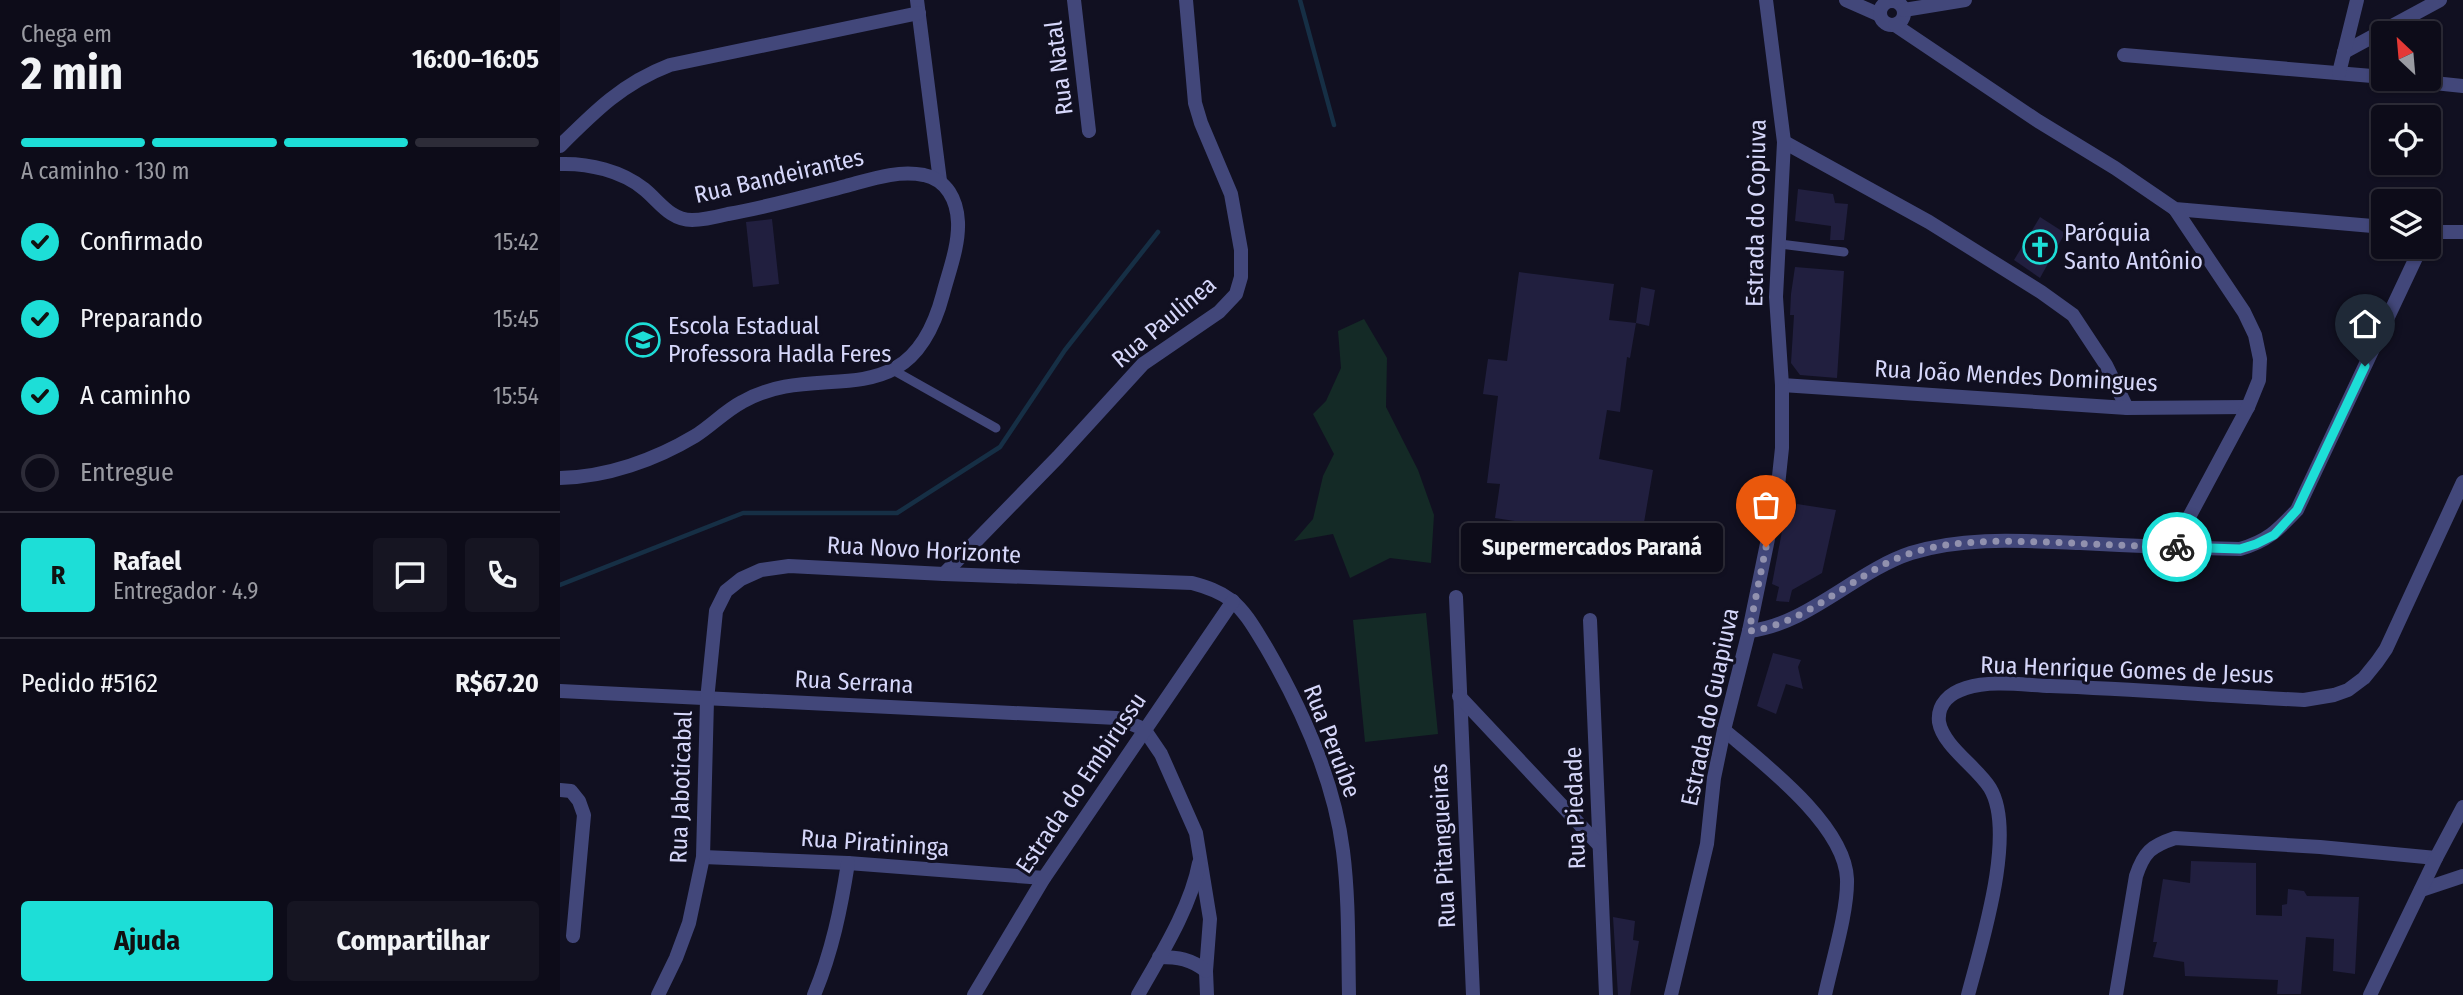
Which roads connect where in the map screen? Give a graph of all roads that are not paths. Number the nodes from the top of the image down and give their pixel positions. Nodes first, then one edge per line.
1 (1074, 0) edge
2 (1186, 0) edge
3 (1766, 0) edge
4 (1846, 0) edge
5 (1965, 0) edge
6 (2357, 0) edge
7 (2440, 0) edge
8 (918, 7) edge
9 (1904, 10) junction
10 (1880, 15) junction
11 (1895, 25) junction
12 (2344, 52) junction
13 (2124, 55) dead end
14 (2339, 73) junction
15 (2371, 77) edge
16 (2441, 84) edge
17 (2463, 86) edge
18 (1089, 131) dead end
19 (1784, 142) junction
20 (560, 146) edge
21 (560, 164) edge
22 (940, 181) junction
23 (2175, 209) junction
24 (2371, 226) edge
25 (2441, 232) edge
26 (2463, 232) edge
27 (1780, 244) junction
28 (1844, 252) dead end
29 (2415, 259) edge
30 (893, 370) junction
31 (1782, 385) junction
32 (2248, 407) junction
33 (2127, 408) junction
34 (996, 428) dead end
35 (560, 478) edge
36 (2463, 482) edge
37 (2173, 547) junction
38 (944, 574) junction
39 (1455, 597) dead end
40 (1233, 601) junction
41 (1590, 620) dead end
42 (1749, 631) junction
43 (560, 691) edge
44 (1459, 696) junction
45 (707, 700) junction
46 (1144, 729) junction
47 (1724, 730) junction
48 (560, 790) edge
49 (2463, 807) edge
50 (1599, 845) junction
51 (704, 858) junction
52 (1200, 858) junction
53 (2435, 858) junction
54 (848, 863) junction
55 (2463, 876) edge
56 (1044, 878) junction
57 (2421, 890) junction
58 (560, 897) edge
59 (575, 898) junction
60 (1181, 911) junction
61 (1210, 919) junction
62 (573, 936) dead end
63 (1159, 957) junction
64 (1206, 971) junction
65 (658, 995) edge
66 (814, 995) edge
67 (974, 995) edge
68 (1138, 995) edge
69 (1207, 995) edge
70 (1349, 995) edge
71 (1473, 995) edge
72 (1606, 995) edge
73 (1671, 995) edge
74 (1825, 995) edge
75 (1968, 995) edge
76 (2116, 995) edge
77 (2370, 995) edge

1 - 18 street, Rua Natal
2 - 38 street, Rua Paulinea
3 - 19 street, Estrada do Copiuva
4 - 10 street
5 - 9 street
6 - 12 street
7 - 12 street
8 - 20 street
8 - 22 street
9 - 10 street
9 - 11 street
10 - 11 street
11 - 23 street
12 - 14 street
13 - 14 street
14 - 15 street
16 - 17 street
19 - 27 street, Estrada do Copiuva
19 - 33 street
21 - 22 street, Rua Bandeirantes
22 - 30 street
23 - 24 street
23 - 32 street
25 - 26 street
27 - 28 lane
27 - 31 street, Estrada do Copiuva
29 - 37 street
30 - 34 lane
30 - 35 street
31 - 33 street, Rua João Mendes Domingues
31 - 42 street, Estrada do Guapiuva
32 - 33 street, Rua João Mendes Domingues
32 - 37 street
36 - 75 street, Rua Henrique Gomes de Jesus
37 - 42 street
38 - 40 street, Rua Novo Horizonte
38 - 45 street, Rua Novo Horizonte
39 - 44 street, Rua Pitangueiras
40 - 46 street, Estrada do Embirussu
40 - 70 street, Rua Peruíbe
41 - 50 street, Rua Piedade
42 - 47 street, Estrada do Guapiuva
43 - 45 street, Rua Serrana
44 - 50 street
44 - 71 street, Rua Pitangueiras
45 - 46 street, Rua Serrana
45 - 51 street, Rua Jaboticabal
46 - 52 street
46 - 56 street, Estrada do Embirussu
47 - 73 street, Estrada do Guapiuva
47 - 74 street
48 - 59 street
49 - 53 street
50 - 72 street, Rua Piedade
51 - 54 street, Rua Piratininga
51 - 65 street, Rua Jaboticabal
52 - 60 street
52 - 61 street
53 - 57 street
53 - 76 street
54 - 56 street, Rua Piratininga
54 - 66 street
55 - 57 street
56 - 67 street, Estrada do Embirussu
57 - 77 street
58 - 59 street
59 - 62 street
60 - 61 street
60 - 63 street
61 - 64 street
63 - 64 street
63 - 68 street
64 - 69 street

